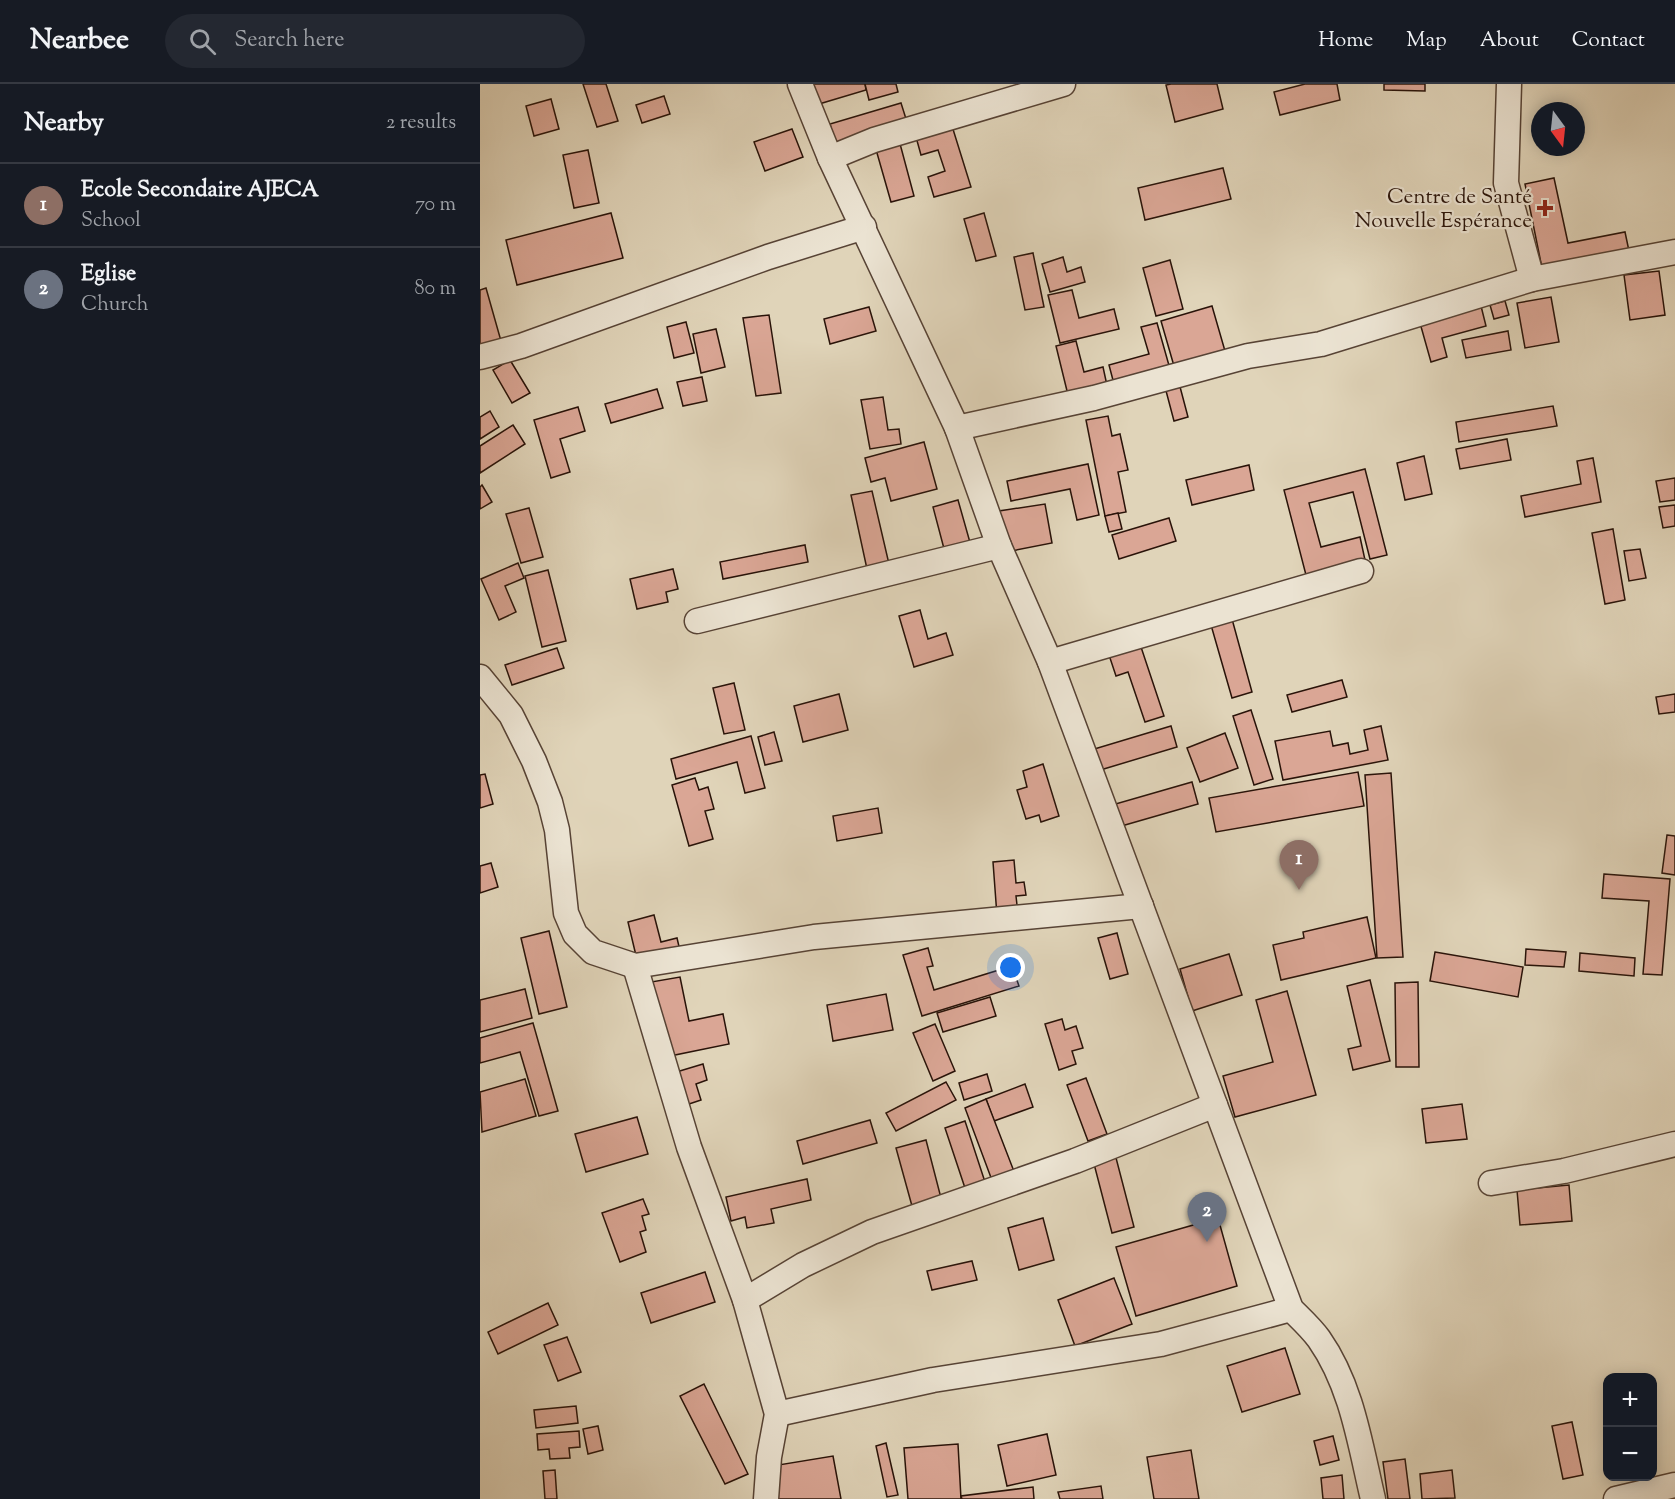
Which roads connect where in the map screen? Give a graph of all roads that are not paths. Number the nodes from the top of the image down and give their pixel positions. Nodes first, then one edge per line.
1 (800, 84) edge
2 (1063, 84) edge
3 (1509, 84) edge
4 (830, 158) junction
5 (864, 226) junction
6 (1675, 252) edge
7 (1532, 279) junction
8 (480, 357) edge
9 (957, 428) junction
10 (999, 546) junction
11 (1361, 571) dead end
12 (697, 621) dead end
13 (1050, 662) junction
14 (480, 677) edge
15 (1141, 906) junction
16 (635, 966) junction
17 (1215, 1105) junction
18 (1675, 1144) edge
19 (1491, 1183) dead end
20 (745, 1300) junction
21 (1291, 1309) junction
22 (777, 1414) junction
23 (1675, 1485) edge
24 (766, 1499) edge
25 (1373, 1499) edge
26 (1616, 1499) edge

1 - 4 street
2 - 4 street
3 - 7 street
4 - 5 street
5 - 8 street
5 - 9 street
6 - 7 street
7 - 9 street
9 - 10 street
10 - 12 street
10 - 13 street
11 - 13 street
13 - 15 street
14 - 16 street
15 - 16 street
15 - 17 street
16 - 20 street
17 - 20 street
17 - 21 street
18 - 19 street
20 - 22 street
21 - 22 street
21 - 25 street
22 - 24 street
23 - 26 street

